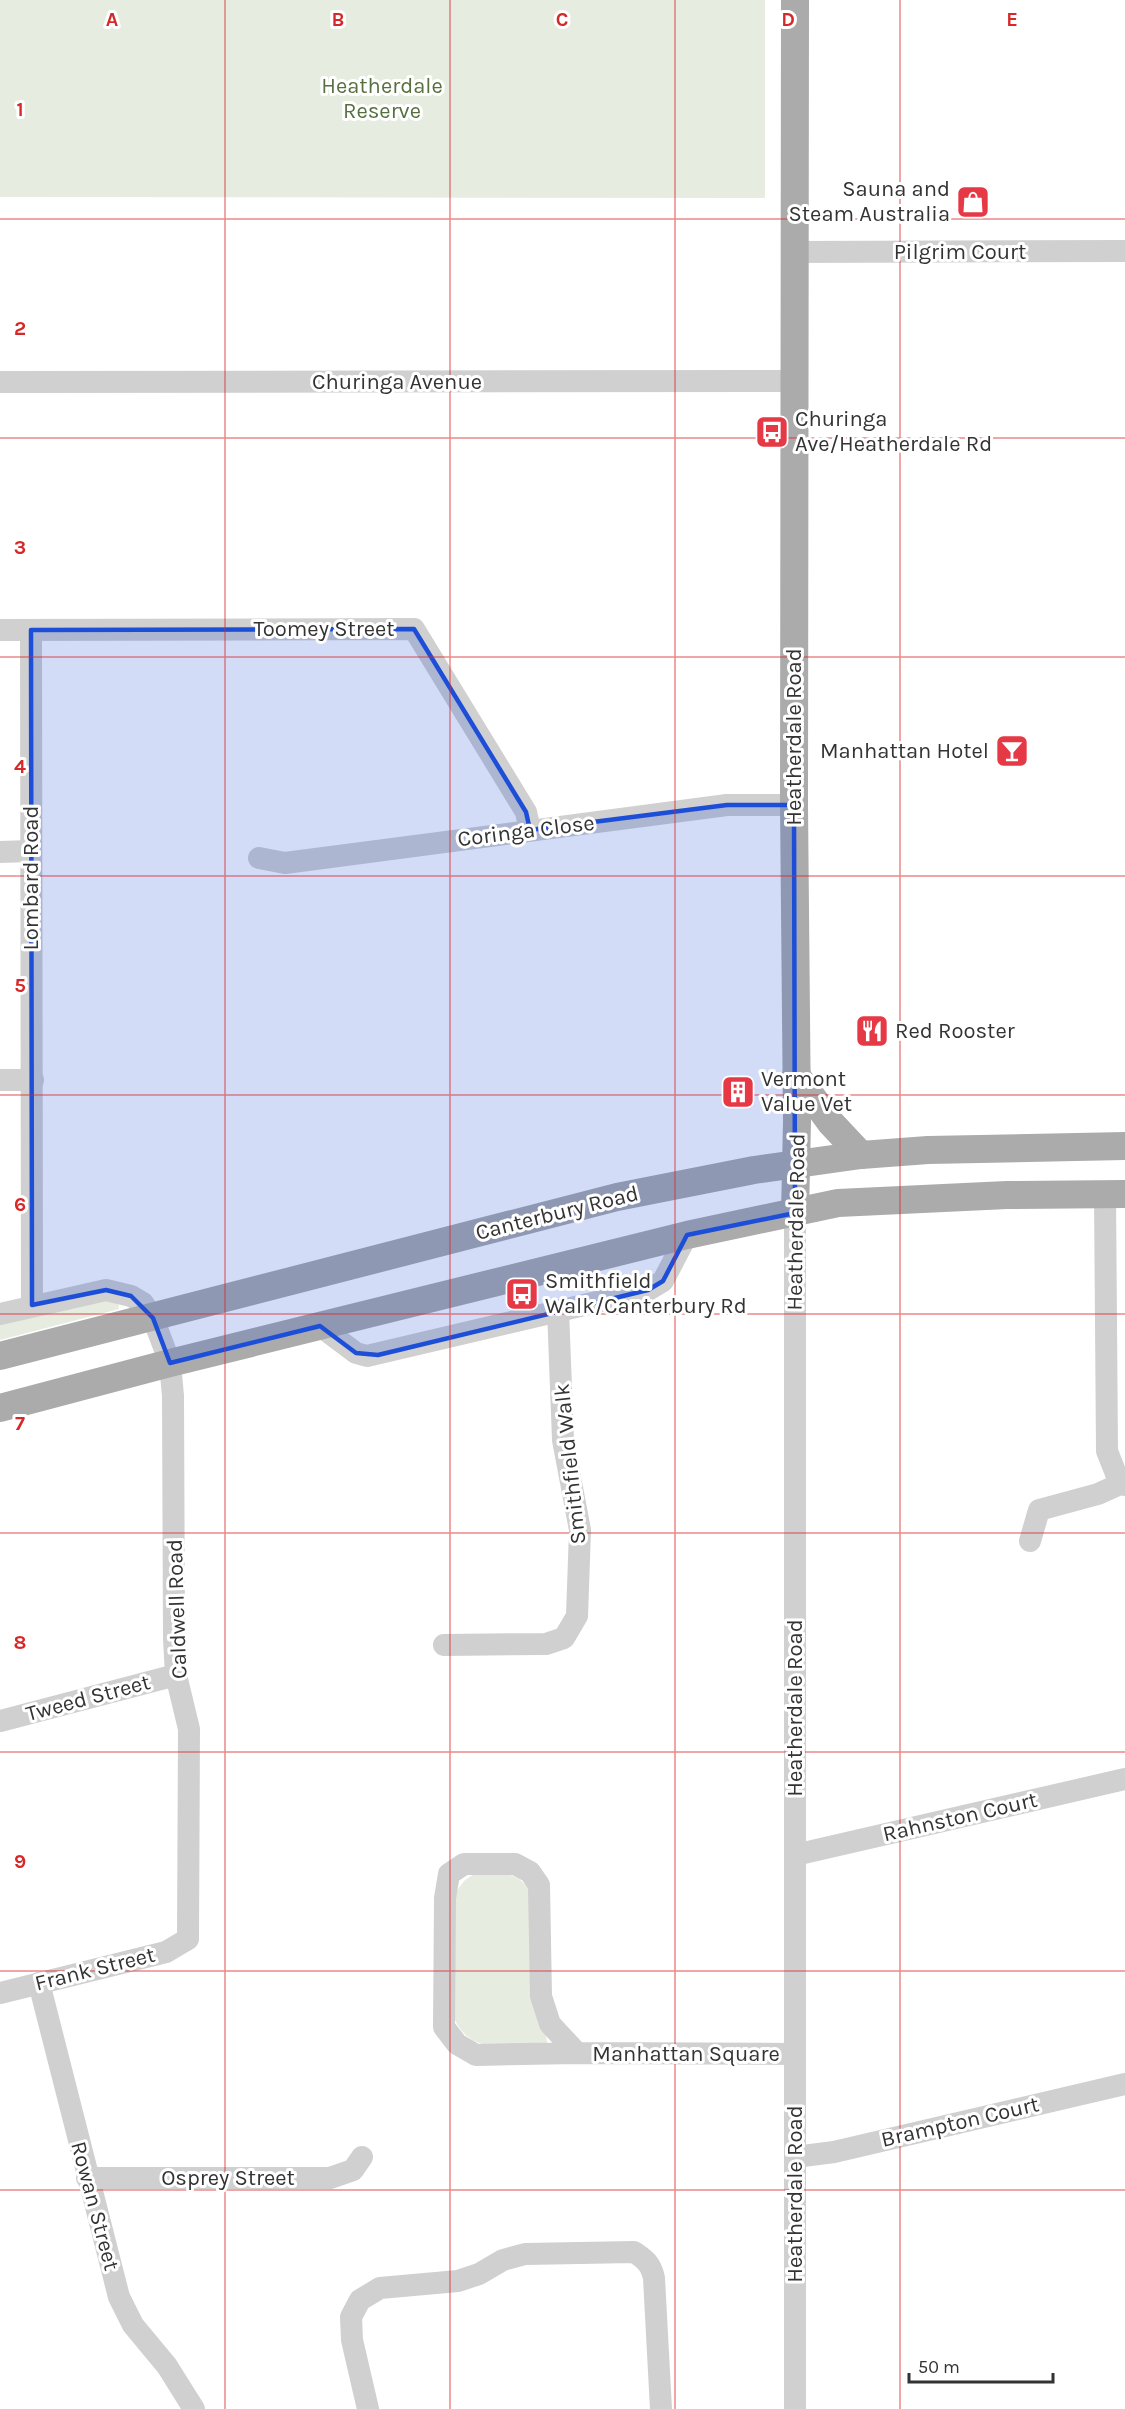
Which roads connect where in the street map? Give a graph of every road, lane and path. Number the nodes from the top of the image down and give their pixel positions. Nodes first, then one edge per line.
1 (795, 0) edge
2 (1125, 251) edge
3 (794, 252) junction
4 (794, 381) junction
5 (0, 382) edge
6 (0, 630) edge
7 (31, 630) junction
8 (794, 805) junction
9 (530, 830) junction
10 (31, 851) junction
11 (0, 852) edge
12 (260, 858) dead end
13 (796, 1076) junction
14 (0, 1080) edge
15 (33, 1080) junction
16 (1125, 1146) edge
17 (861, 1155) junction
18 (796, 1164) junction
19 (1115, 1194) edge
20 (795, 1213) junction
21 (687, 1235) junction
22 (32, 1305) junction
23 (558, 1310) junction
24 (0, 1314) edge
25 (153, 1317) junction
26 (320, 1326) junction
27 (0, 1356) edge
28 (170, 1363) junction
29 (0, 1408) edge
30 (1122, 1484) edge
31 (1030, 1541) dead end
32 (444, 1645) dead end
33 (176, 1675) junction
34 (0, 1721) edge
35 (1125, 1779) edge
36 (795, 1856) junction
37 (188, 1939) joint
38 (39, 1983) junction
39 (0, 1993) edge
40 (577, 2053) junction
41 (795, 2054) junction
42 (1125, 2084) edge
43 (362, 2157) dead end
44 (795, 2157) junction
45 (87, 2178) junction
46 (194, 2409) edge
47 (368, 2409) edge
48 (661, 2409) edge
49 (795, 2409) edge

1 - 3 main road, Heatherdale Road
2 - 3 street, Pilgrim Court
3 - 4 main road, Heatherdale Road
4 - 5 street, Churinga Avenue
4 - 8 main road, Heatherdale Road
6 - 7 street, Toomey Street
7 - 9 street, Toomey Street
7 - 10 street, Lombard Road
8 - 9 street, Coringa Close
8 - 13 main road, Heatherdale Road
9 - 12 street, Coringa Close
10 - 11 street
10 - 15 street, Lombard Road
13 - 17 main road
13 - 18 main road, Heatherdale Road
14 - 15 street
15 - 22 street, Lombard Road
16 - 17 main road, Canterbury Road
17 - 18 main road, Canterbury Road
18 - 20 main road, Heatherdale Road
18 - 25 main road, Canterbury Road
19 - 20 main road
19 - 30 street
20 - 21 main road
20 - 36 street, Heatherdale Road
21 - 23 street
21 - 26 main road
22 - 24 street
22 - 25 street
23 - 26 street
23 - 32 street, Smithfield Walk
25 - 27 main road, Canterbury Road
25 - 28 street, Caldwell Road
26 - 28 main road
28 - 29 main road
28 - 33 street, Caldwell Road
30 - 31 street
33 - 34 street, Tweed Street
33 - 37 street, Caldwell Road
35 - 36 street, Rahnston Court
36 - 41 street, Heatherdale Road
37 - 38 street, Frank Street
38 - 39 street, Frank Street
38 - 45 street, Rowan Street
40 - 40 street, Manhattan Square
40 - 41 street, Manhattan Square
41 - 44 street, Heatherdale Road
42 - 44 street, Brampton Court
43 - 45 street, Osprey Street
44 - 49 street, Heatherdale Road
45 - 46 street, Rowan Street
47 - 48 street

